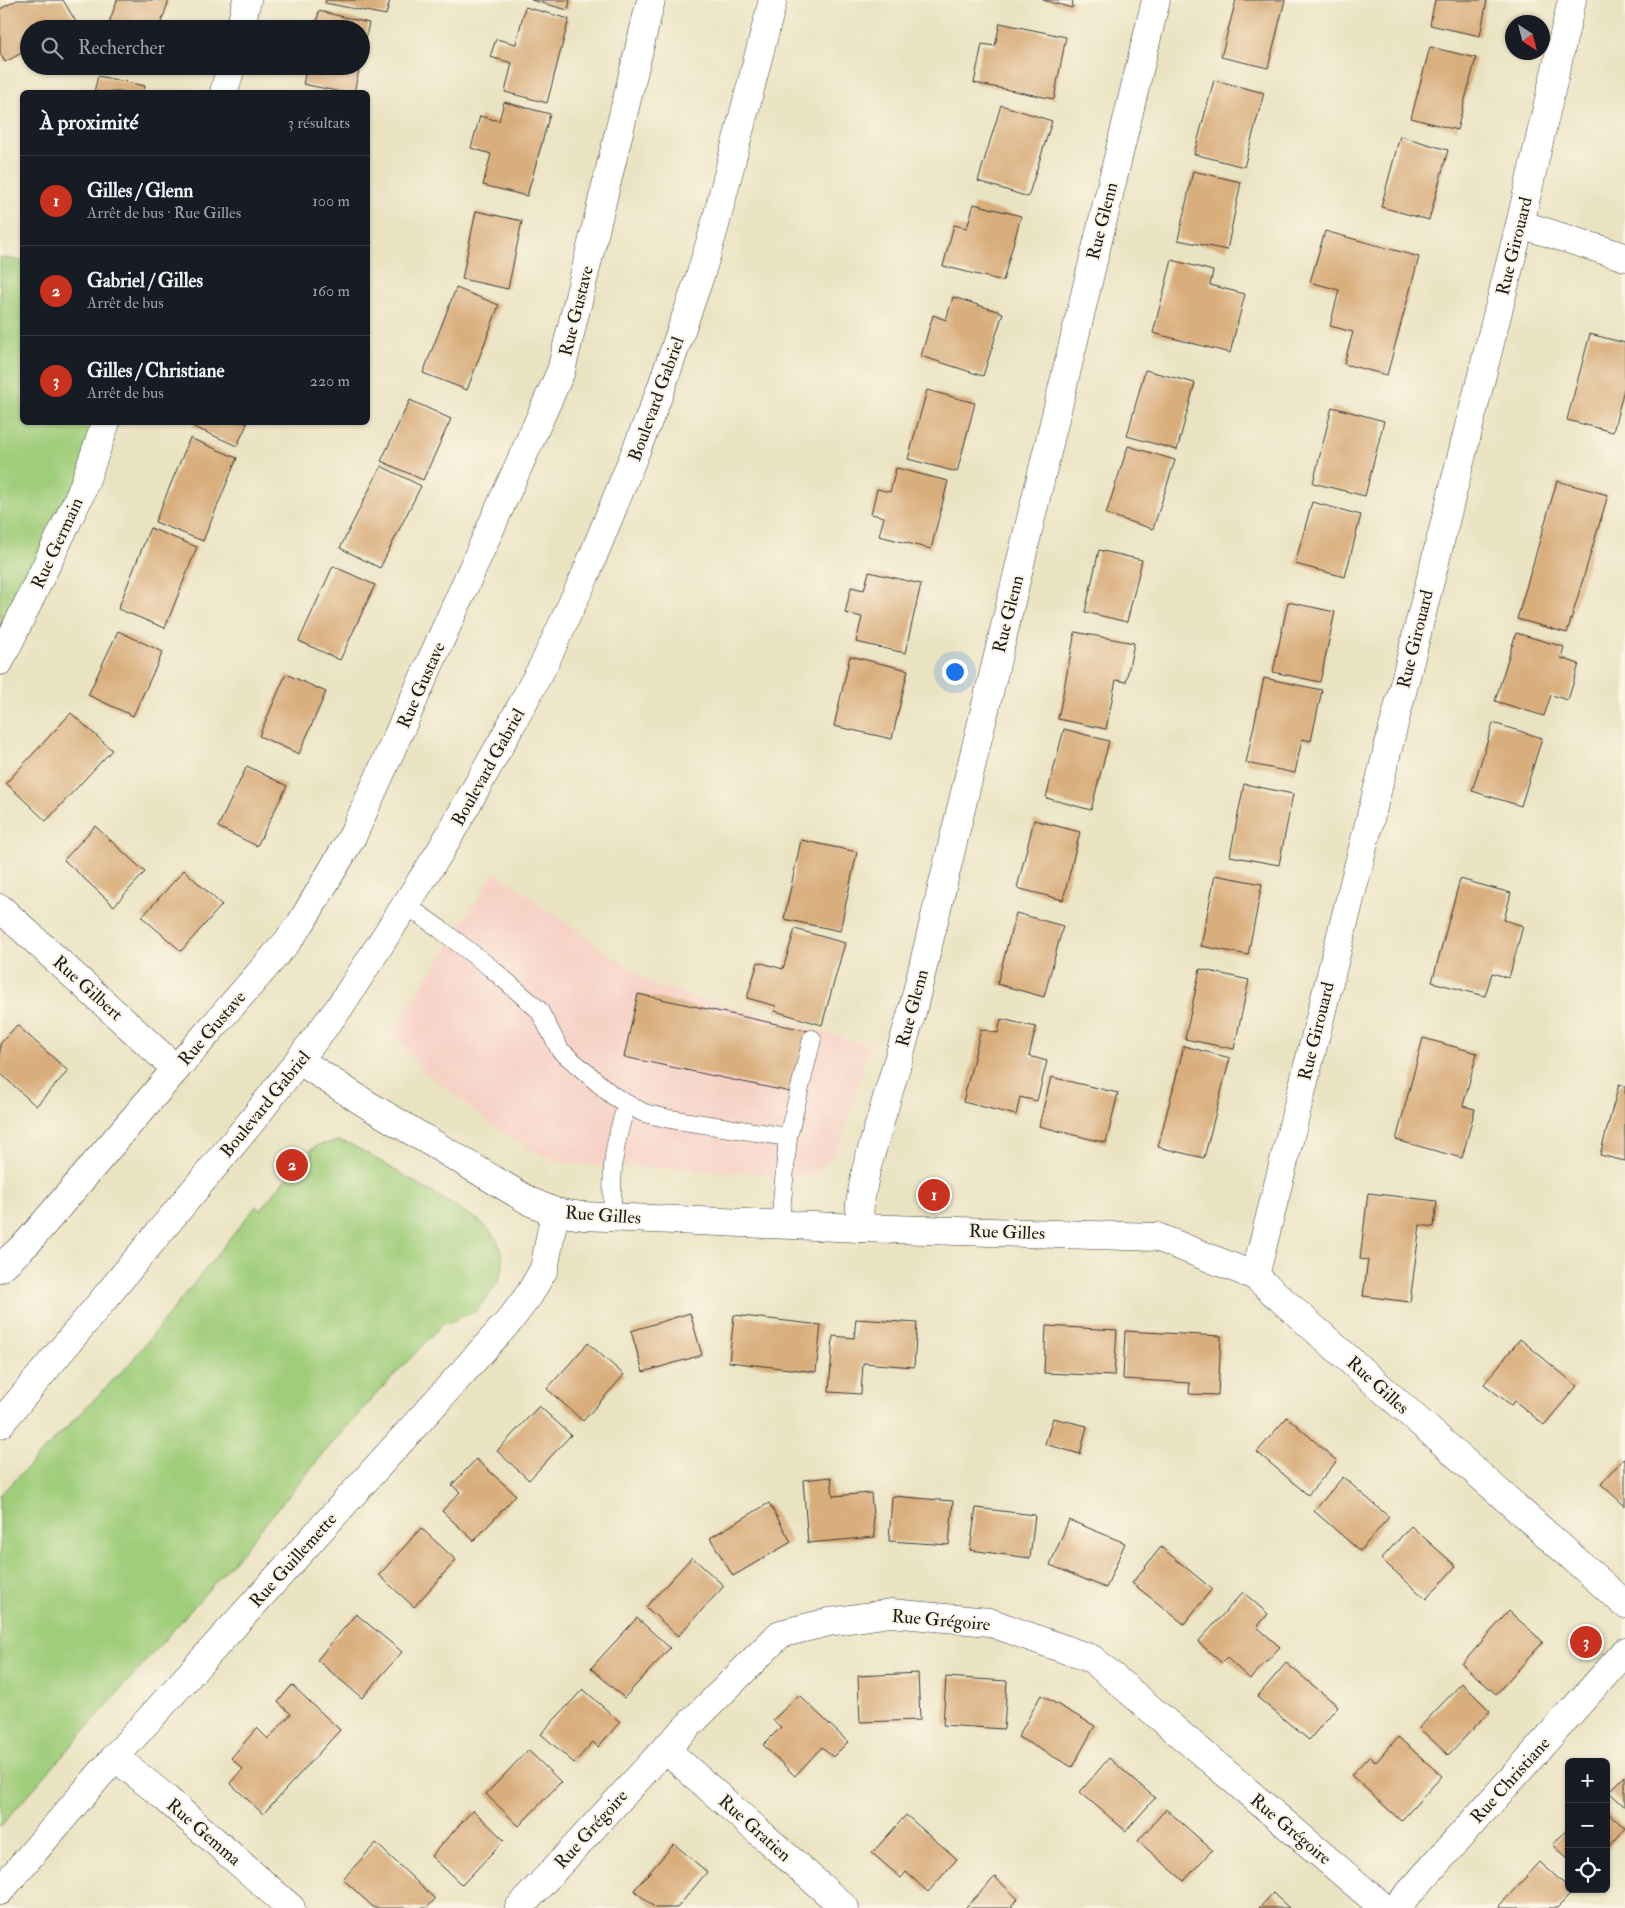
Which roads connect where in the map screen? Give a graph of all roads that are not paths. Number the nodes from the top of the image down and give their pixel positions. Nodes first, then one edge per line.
1 (247, 0) edge
2 (651, 0) edge
3 (773, 0) edge
4 (1156, 0) edge
5 (1572, 0) edge
6 (242, 20) edge
7 (229, 75) edge
8 (225, 90) edge
9 (1520, 224) junction
10 (1625, 257) edge
11 (105, 425) edge
12 (0, 660) edge
13 (406, 905) junction
14 (0, 908) edge
15 (812, 1039) dead end
16 (300, 1060) junction
17 (176, 1069) junction
18 (627, 1104) junction
19 (788, 1137) junction
20 (555, 1212) junction
21 (613, 1217) junction
22 (780, 1224) junction
23 (858, 1228) junction
24 (0, 1268) edge
25 (1255, 1276) junction
26 (0, 1424) edge
27 (1625, 1604) edge
28 (1625, 1652) edge
29 (665, 1748) junction
30 (115, 1757) junction
31 (0, 1891) edge
32 (291, 1908) edge
33 (519, 1908) edge
34 (845, 1908) edge
35 (1384, 1908) edge
36 (1396, 1908) edge

1 - 6 street
2 - 17 street, Rue Gustave
3 - 13 street, Boulevard Gabriel
4 - 23 street, Rue Glenn
5 - 9 street, Rue Girouard
7 - 8 street
9 - 10 street
9 - 25 street, Rue Girouard
11 - 12 street, Rue Germain
13 - 16 street, Boulevard Gabriel
13 - 18 lane
14 - 17 street, Rue Gilbert
15 - 19 lane
16 - 20 street, Rue Gilles
16 - 26 street, Boulevard Gabriel
17 - 24 street, Rue Gustave
18 - 19 lane
18 - 21 lane
19 - 22 lane
20 - 21 street, Rue Gilles
20 - 30 street, Rue Guillemette
21 - 22 street, Rue Gilles
22 - 23 street, Rue Gilles
23 - 25 street, Rue Gilles
25 - 27 street, Rue Gilles
28 - 36 street, Rue Christiane
29 - 33 street, Rue Grégoire
29 - 34 street, Rue Gratien
29 - 35 street, Rue Grégoire
30 - 31 street, Rue Guillemette
30 - 32 street, Rue Gemma

